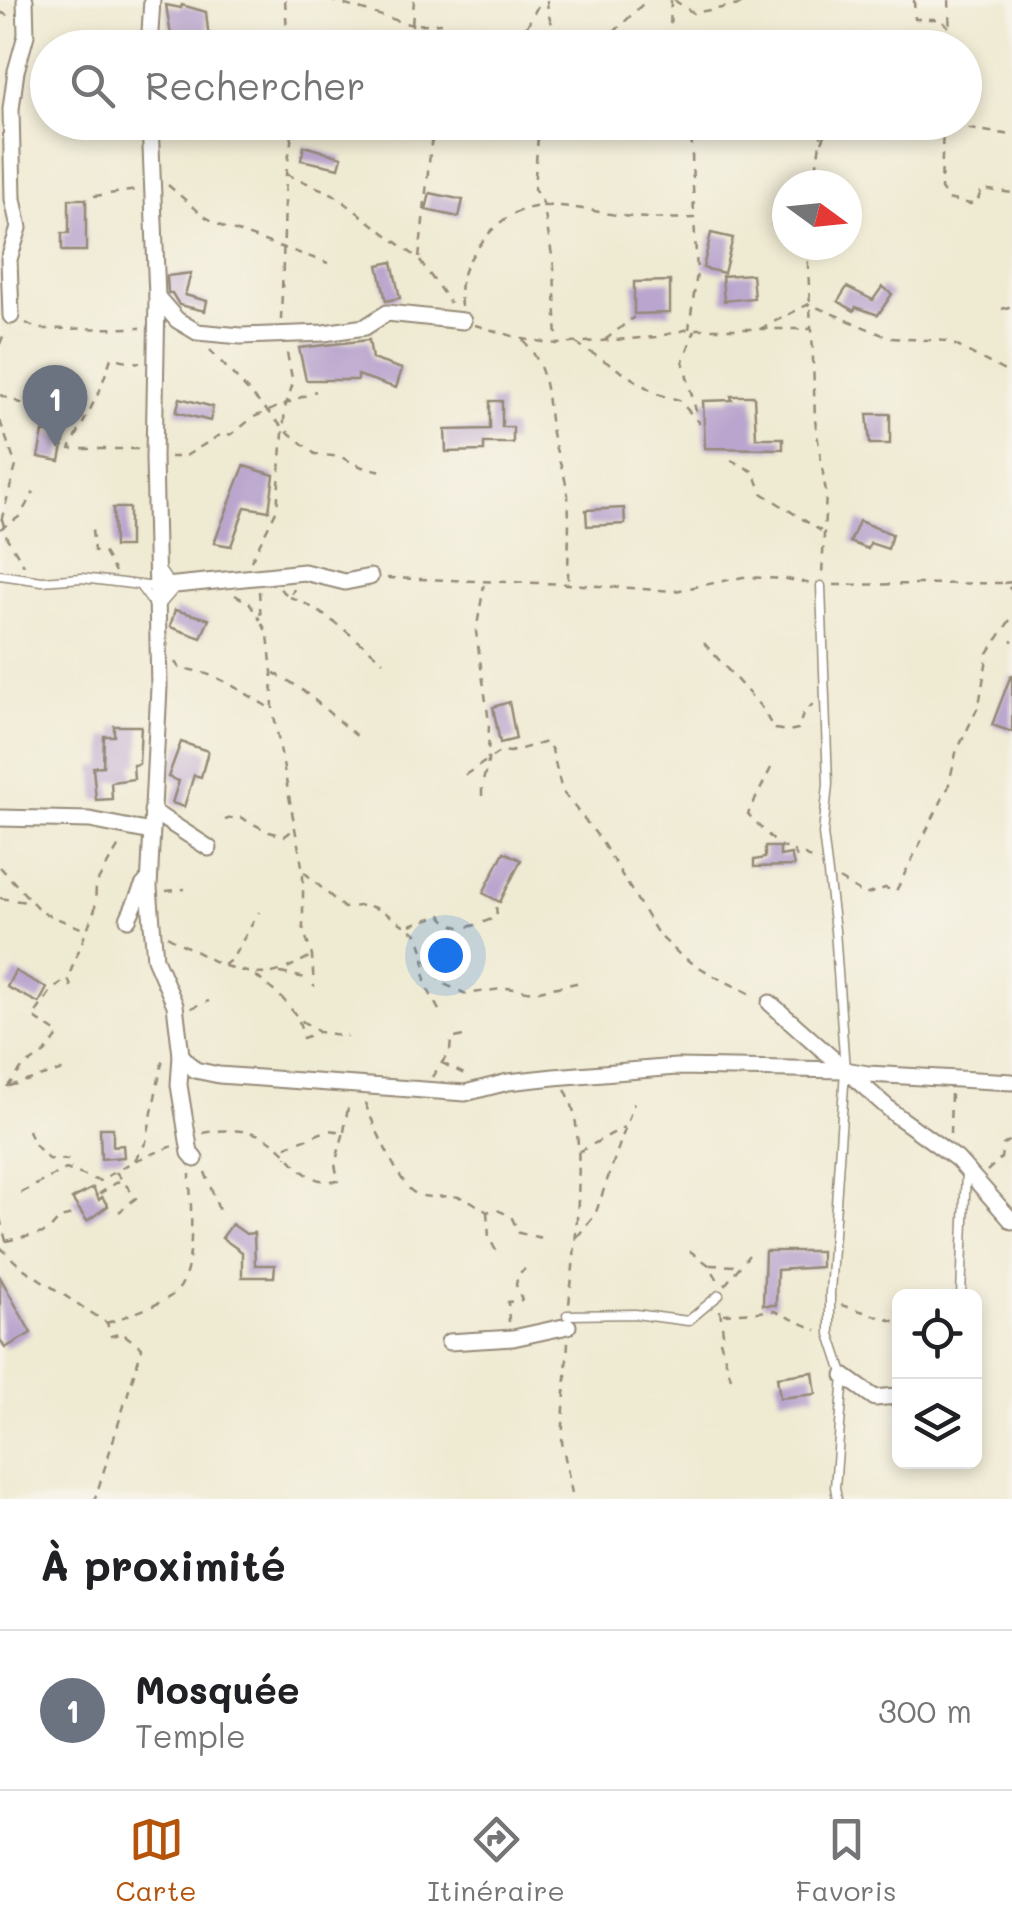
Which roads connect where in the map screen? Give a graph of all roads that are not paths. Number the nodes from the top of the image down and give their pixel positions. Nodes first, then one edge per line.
1 (25, 0) edge
2 (152, 0) edge
3 (151, 30) edge
4 (150, 140) edge
5 (157, 297) junction
6 (12, 316) road end
7 (463, 321) road end
8 (156, 561) junction
9 (0, 575) edge
10 (370, 577) road end
11 (148, 586) junction
12 (177, 586) junction
13 (821, 586) road end
14 (157, 608) junction
15 (152, 811) junction
16 (0, 818) edge
17 (129, 832) road end
18 (151, 839) junction
19 (209, 848) dead end
20 (150, 886) junction
21 (128, 919) dead end
22 (770, 1003) road end
23 (177, 1035) junction
24 (846, 1070) junction
25 (1012, 1082) edge
26 (195, 1159) road end
27 (966, 1168) junction
28 (1012, 1220) edge
29 (961, 1289) edge
30 (718, 1296) road end
31 (568, 1321) joint
32 (449, 1342) dead end
33 (844, 1376) junction
34 (892, 1396) edge
35 (837, 1499) edge

1 - 6 street
2 - 3 street
4 - 5 street
5 - 7 street
5 - 8 street
8 - 11 street
8 - 12 lane
9 - 11 lane
10 - 12 street
11 - 12 street
11 - 14 street
12 - 14 lane
13 - 24 lane
14 - 15 street
15 - 18 street
15 - 19 street
16 - 18 street
17 - 18 street
18 - 20 street
20 - 21 street
20 - 23 street
22 - 24 street
23 - 24 street
23 - 26 street
24 - 25 street
24 - 27 street
24 - 33 lane
27 - 28 street
27 - 29 lane
30 - 31 lane
31 - 32 street
33 - 34 street
33 - 35 lane

